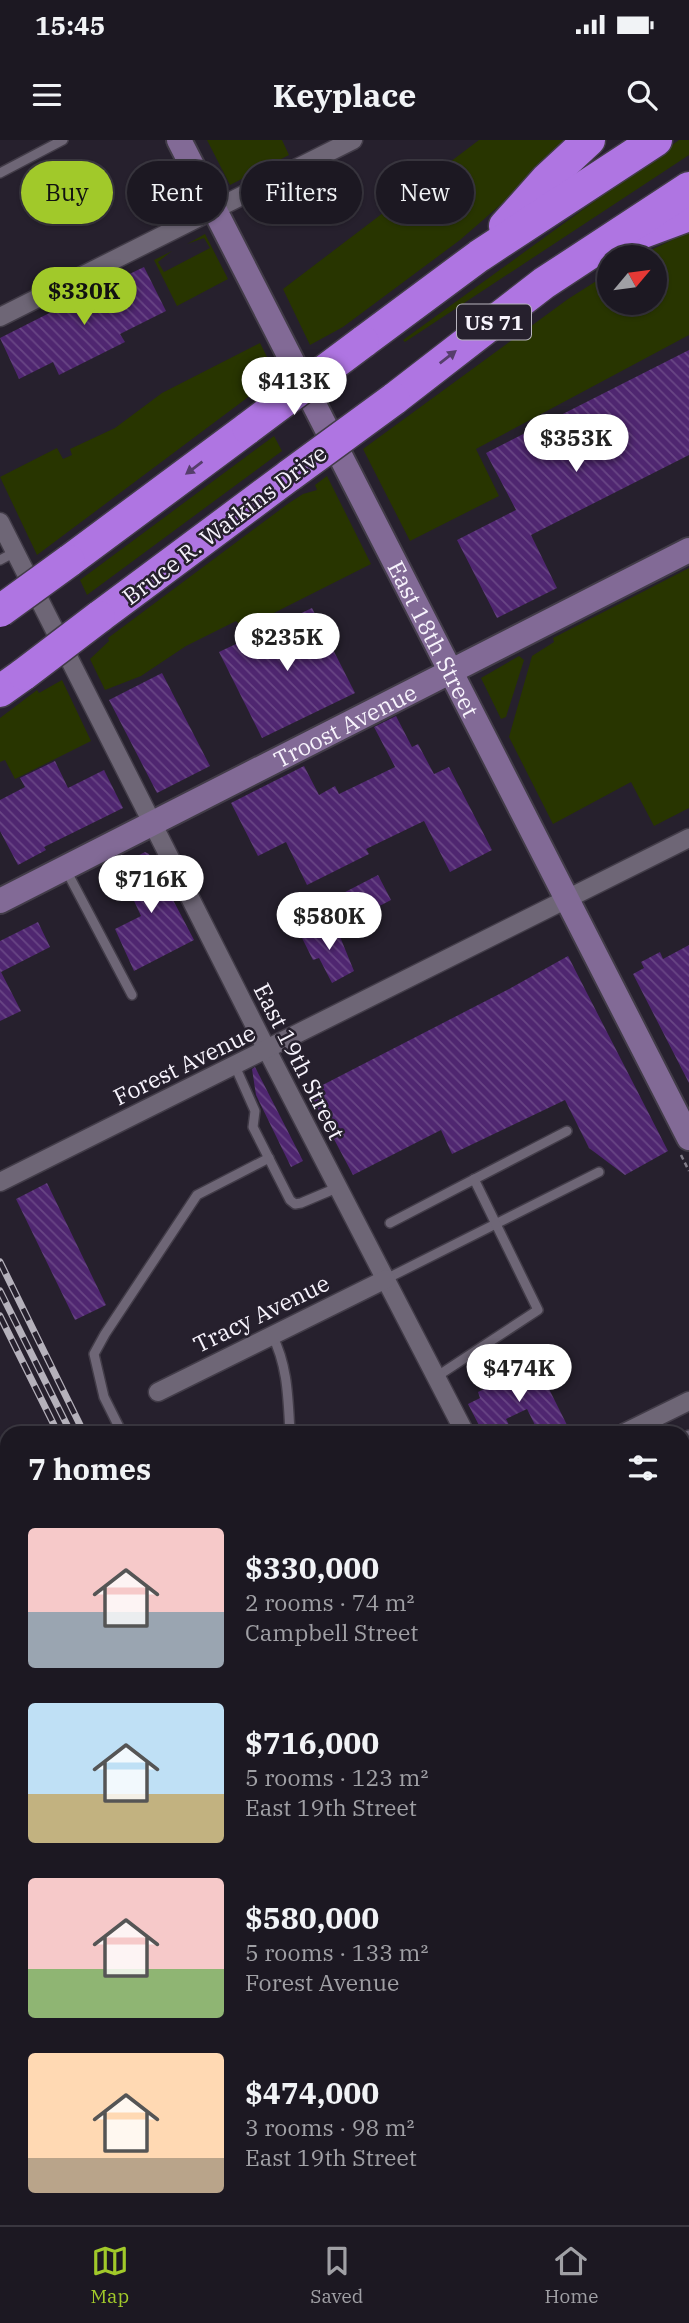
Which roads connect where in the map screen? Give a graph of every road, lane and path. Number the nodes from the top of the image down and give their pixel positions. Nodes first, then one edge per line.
1 (62, 140) edge
2 (179, 140) edge
3 (353, 140) edge
4 (589, 140) edge
5 (656, 140) edge
6 (190, 161) edge
7 (0, 173) edge
8 (689, 188) edge
9 (227, 201) edge
10 (689, 215) edge
11 (182, 224) edge
12 (221, 224) edge
13 (596, 248) junction
14 (479, 256) junction
15 (0, 317) edge
16 (0, 522) edge
17 (689, 550) edge
18 (8, 556) edge
19 (0, 611) edge
20 (450, 672) junction
21 (12, 682) edge
22 (152, 824) junction
23 (689, 838) edge
24 (65, 869) junction
25 (0, 901) edge
26 (567, 901) junction
27 (132, 995) dead end
28 (267, 1050) junction
29 (235, 1066) junction
30 (567, 1130) dead end
31 (689, 1138) edge
32 (269, 1158) junction
33 (599, 1171) dead end
34 (474, 1179) junction
35 (0, 1182) edge
36 (339, 1187) junction
37 (390, 1223) dead end
38 (496, 1223) junction
39 (386, 1279) junction
40 (272, 1335) junction
41 (436, 1377) junction
42 (158, 1392) dead end
43 (689, 1401) edge
44 (118, 1426) edge
45 (289, 1426) edge
46 (461, 1426) edge
47 (639, 1426) edge

1 - 7 lane
2 - 6 main road, East 18th Street
3 - 9 street
4 - 14 highway
5 - 14 highway, US 71
8 - 13 highway, Bruce R. Watkins Drive / US 71
10 - 13 highway
11 - 15 street
12 - 20 main road, East 18th Street
21 -> 13 highway, Bruce R. Watkins Drive / US 71, bridge
14 -> 19 highway, US 71, bridge
16 - 18 street, East 19th Street
17 - 20 main road, Troost Avenue
18 - 22 street, East 19th Street
20 - 22 main road, Troost Avenue
20 - 26 main road, East 18th Street
22 - 24 main road, Troost Avenue
22 - 28 street, East 19th Street
23 - 26 street, Forest Avenue
24 - 25 main road, Troost Avenue
24 - 27 lane
26 - 28 street, Forest Avenue
26 - 31 main road, East 18th Street
28 - 29 street, Forest Avenue
28 - 36 street, East 19th Street
29 - 32 lane
29 - 35 street, Forest Avenue
30 - 34 lane
32 - 36 lane
32 - 44 lane
33 - 38 lane
34 - 37 lane
34 - 38 lane
36 - 39 street, East 19th Street
38 - 39 lane
38 - 41 lane
39 - 40 street, Tracy Avenue
39 - 41 street, East 19th Street
40 - 42 street, Tracy Avenue
40 - 45 lane
41 - 46 street, East 19th Street
43 - 47 street

